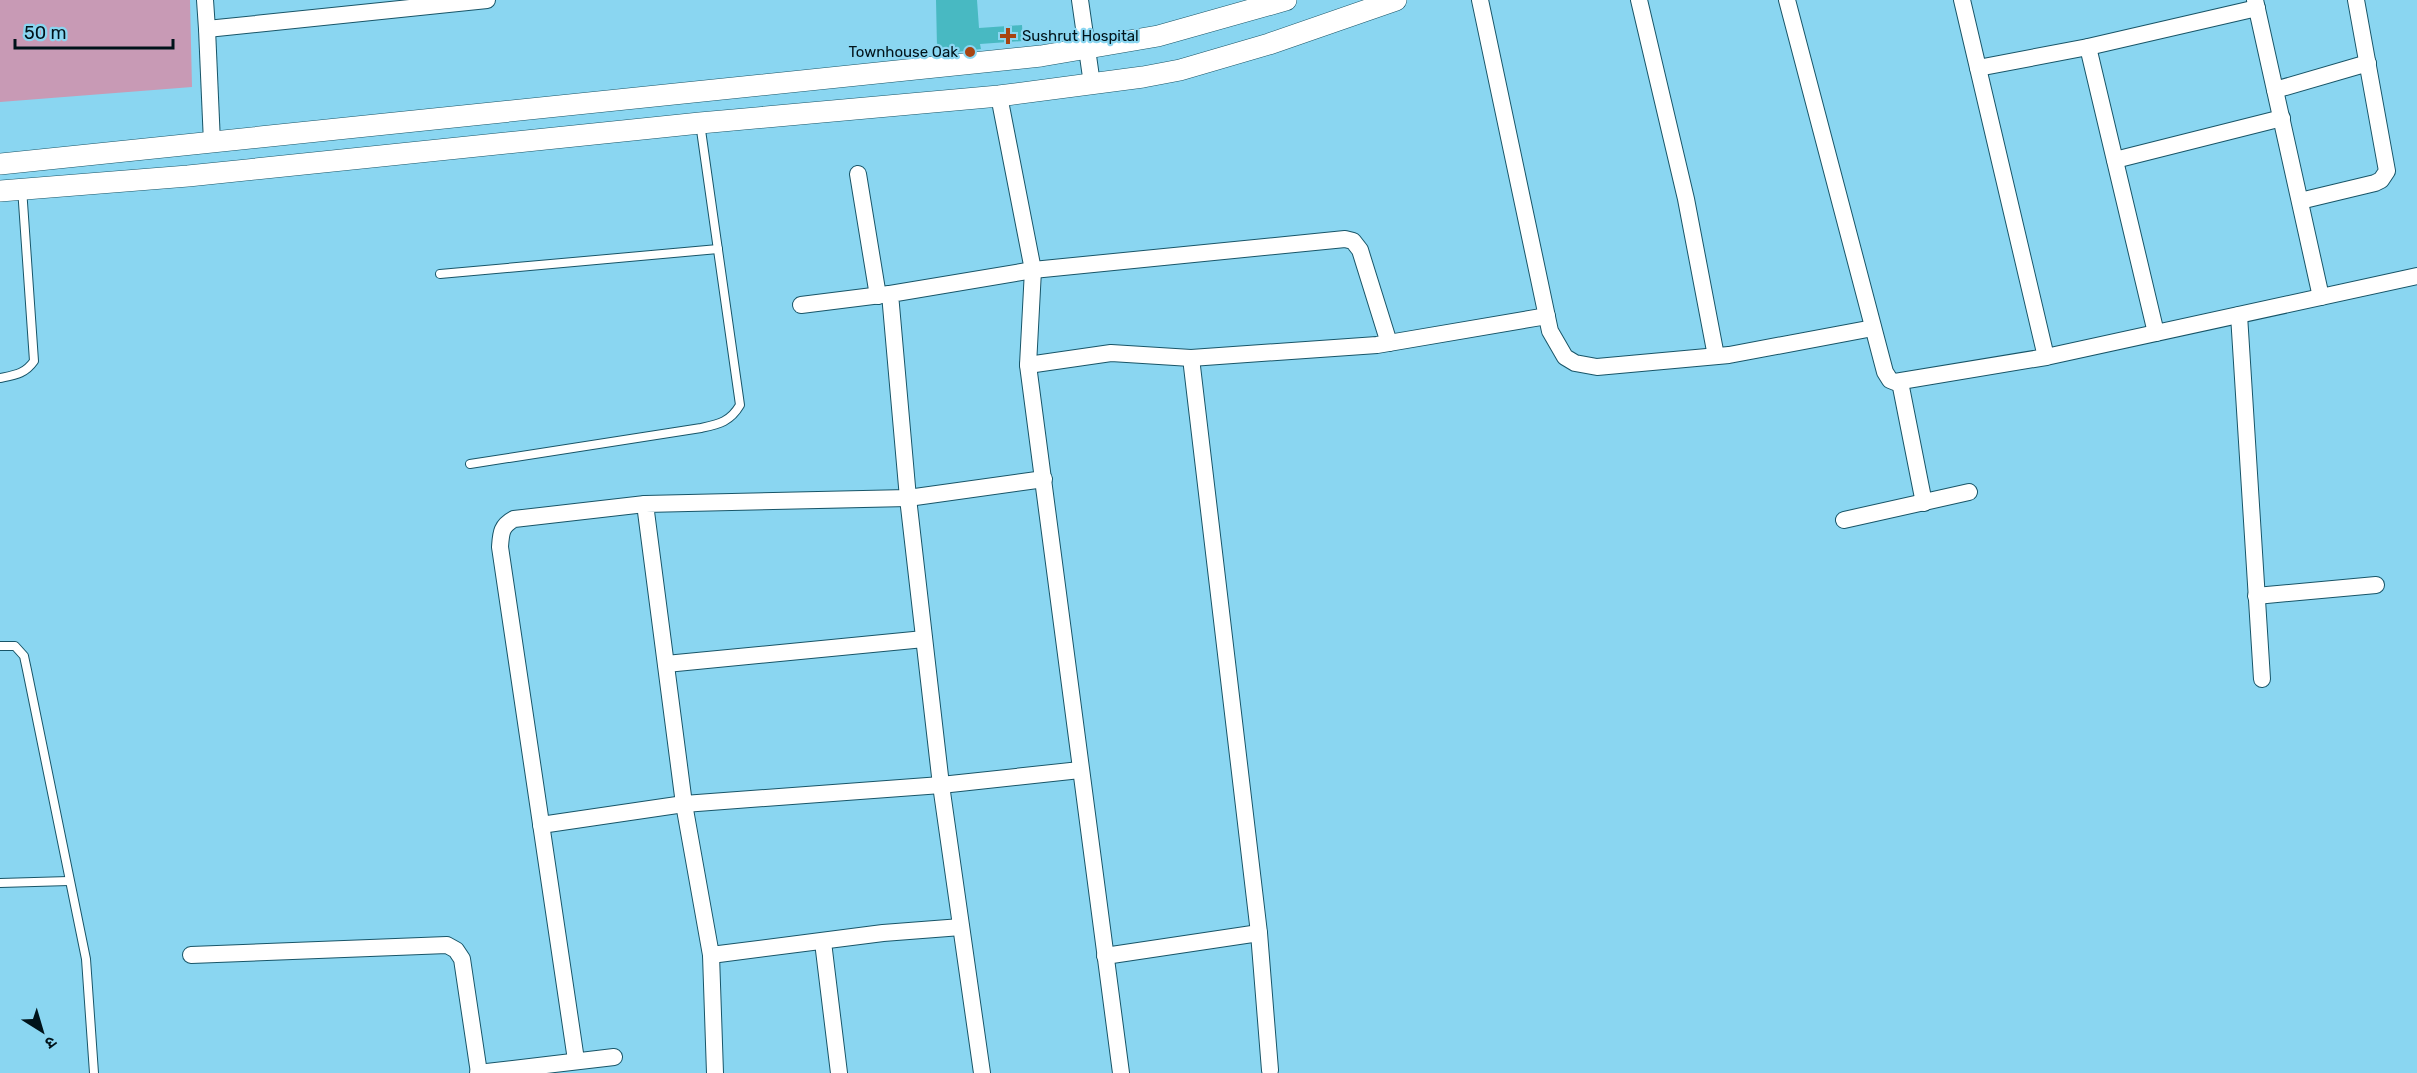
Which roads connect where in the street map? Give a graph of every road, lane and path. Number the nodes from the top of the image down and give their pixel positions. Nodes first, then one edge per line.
1 (205, 0) edge
2 (487, 0) edge
3 (1080, 0) edge
4 (1286, 0) edge
5 (1396, 0) edge
6 (1480, 0) edge
7 (1639, 0) edge
8 (1786, 0) edge
9 (1962, 0) edge
10 (2356, 0) edge
11 (2256, 4) edge
12 (207, 29) junction
13 (2088, 47) junction
14 (1087, 48) junction
15 (2368, 63) junction
16 (1978, 68) junction
17 (1092, 84) junction
18 (2275, 90) junction
19 (999, 96) junction
20 (2282, 118) junction
21 (700, 123) junction
22 (212, 143) junction
23 (184, 146) junction
24 (2115, 160) junction
25 (0, 164) edge
26 (858, 174) dead end
27 (188, 176) junction
28 (22, 188) junction
29 (0, 191) edge
30 (2300, 201) junction
31 (718, 249) junction
32 (1033, 270) junction
33 (440, 274) dead end
34 (2417, 276) edge
35 (884, 295) junction
36 (2321, 297) junction
37 (801, 305) dead end
38 (2239, 315) junction
39 (1547, 316) junction
40 (1873, 328) junction
41 (2156, 333) junction
42 (1389, 343) junction
43 (1716, 356) junction
44 (2046, 357) junction
45 (1191, 358) junction
46 (1028, 365) junction
47 (0, 378) edge
48 (1900, 382) junction
49 (470, 464) dead end
50 (1044, 479) junction
51 (1969, 492) dead end
52 (909, 498) junction
53 (1924, 502) junction
54 (645, 504) junction
55 (1844, 520) dead end
56 (2376, 585) dead end
57 (2256, 596) junction
58 (924, 639) junction
59 (0, 646) edge
60 (666, 664) junction
61 (2262, 679) dead end
62 (1080, 770) junction
63 (941, 785) junction
64 (684, 804) junction
65 (542, 825) junction
66 (69, 880) junction
67 (0, 883) edge
68 (962, 927) junction
69 (1259, 933) junction
70 (823, 942) junction
71 (191, 955) dead end
72 (711, 955) junction
73 (1105, 956) junction
74 (614, 1057) dead end
75 (576, 1060) junction
76 (1270, 1070) dead end
77 (94, 1073) edge
78 (479, 1073) edge
79 (715, 1073) edge
80 (839, 1073) edge
81 (982, 1073) edge
82 (1121, 1073) edge

1 - 12 street
2 - 12 street
3 - 14 street
4 - 14 street
5 - 17 street
6 - 39 street
7 - 43 street
8 - 40 street
9 - 16 street
10 - 15 street
11 - 13 street
11 - 18 street
12 - 22 street
13 - 16 street
13 - 24 street
14 - 17 street
14 - 22 street
15 - 18 street
15 - 30 street
16 - 44 street
17 - 19 street
18 - 20 street
19 - 21 street
19 - 32 street
20 - 24 street
20 - 30 street
21 - 27 street
21 - 31 lane
22 - 23 street
23 - 25 street
23 - 27 street
24 - 41 street
26 - 35 street
27 - 28 street
28 - 29 street
28 - 47 lane
30 - 36 street
31 - 33 lane
31 - 49 lane
32 - 35 street
32 - 42 street
32 - 46 street
34 - 36 street
35 - 37 street
35 - 52 street
36 - 38 street
38 - 41 street
38 - 57 street
39 - 42 street
39 - 43 street
40 - 43 street
40 - 48 street
41 - 44 street
42 - 45 street
44 - 48 street
45 - 46 street
45 - 69 street
46 - 50 street
48 - 53 street
50 - 52 street
50 - 62 street
51 - 53 street
52 - 54 street
52 - 58 street
53 - 55 street
54 - 60 street
54 - 65 street
56 - 57 street
57 - 61 street
58 - 60 street
58 - 63 street
59 - 66 lane
60 - 64 street
62 - 63 street
62 - 73 street
63 - 64 street
63 - 68 street
64 - 65 street
64 - 72 street
65 - 75 street
66 - 67 lane
66 - 77 lane
68 - 70 street
68 - 81 street
69 - 73 street
69 - 76 street
70 - 72 street
70 - 80 street
71 - 78 street
72 - 79 street
73 - 82 street
74 - 75 street
75 - 78 street

